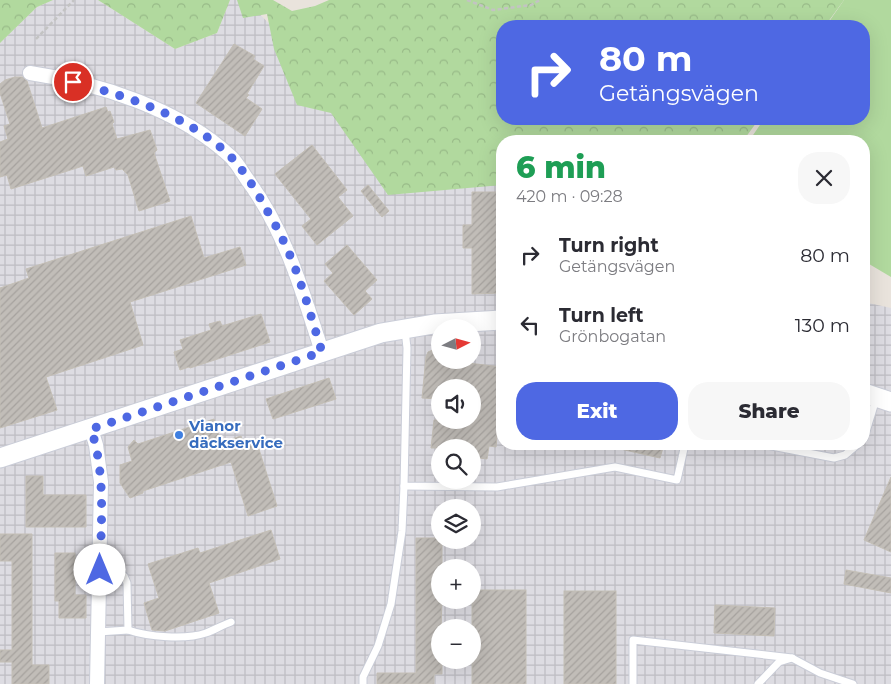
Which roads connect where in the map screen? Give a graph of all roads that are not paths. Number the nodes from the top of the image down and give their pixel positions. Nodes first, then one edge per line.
1 (30, 73) dead end
2 (496, 320) edge
3 (405, 329) junction
4 (322, 352) junction
5 (877, 397) edge
6 (870, 419) edge
7 (91, 429) junction
8 (684, 450) edge
9 (792, 450) edge
10 (851, 450) edge
11 (0, 458) edge
12 (404, 486) junction
13 (100, 570) junction
14 (231, 622) dead end
15 (128, 630) junction
16 (98, 632) junction
17 (792, 658) junction
18 (97, 684) edge
19 (363, 684) edge
20 (633, 684) edge
21 (758, 684) edge
22 (853, 684) edge

1 - 4 street
2 - 3 street
3 - 4 street
3 - 12 lane
4 - 7 street
5 - 6 lane
7 - 11 street
7 - 13 street
8 - 12 lane
9 - 10 lane
12 - 19 lane
13 - 15 lane
13 - 16 street
14 - 15 lane
15 - 16 lane
16 - 18 street
17 - 20 lane
17 - 21 lane
17 - 22 lane

